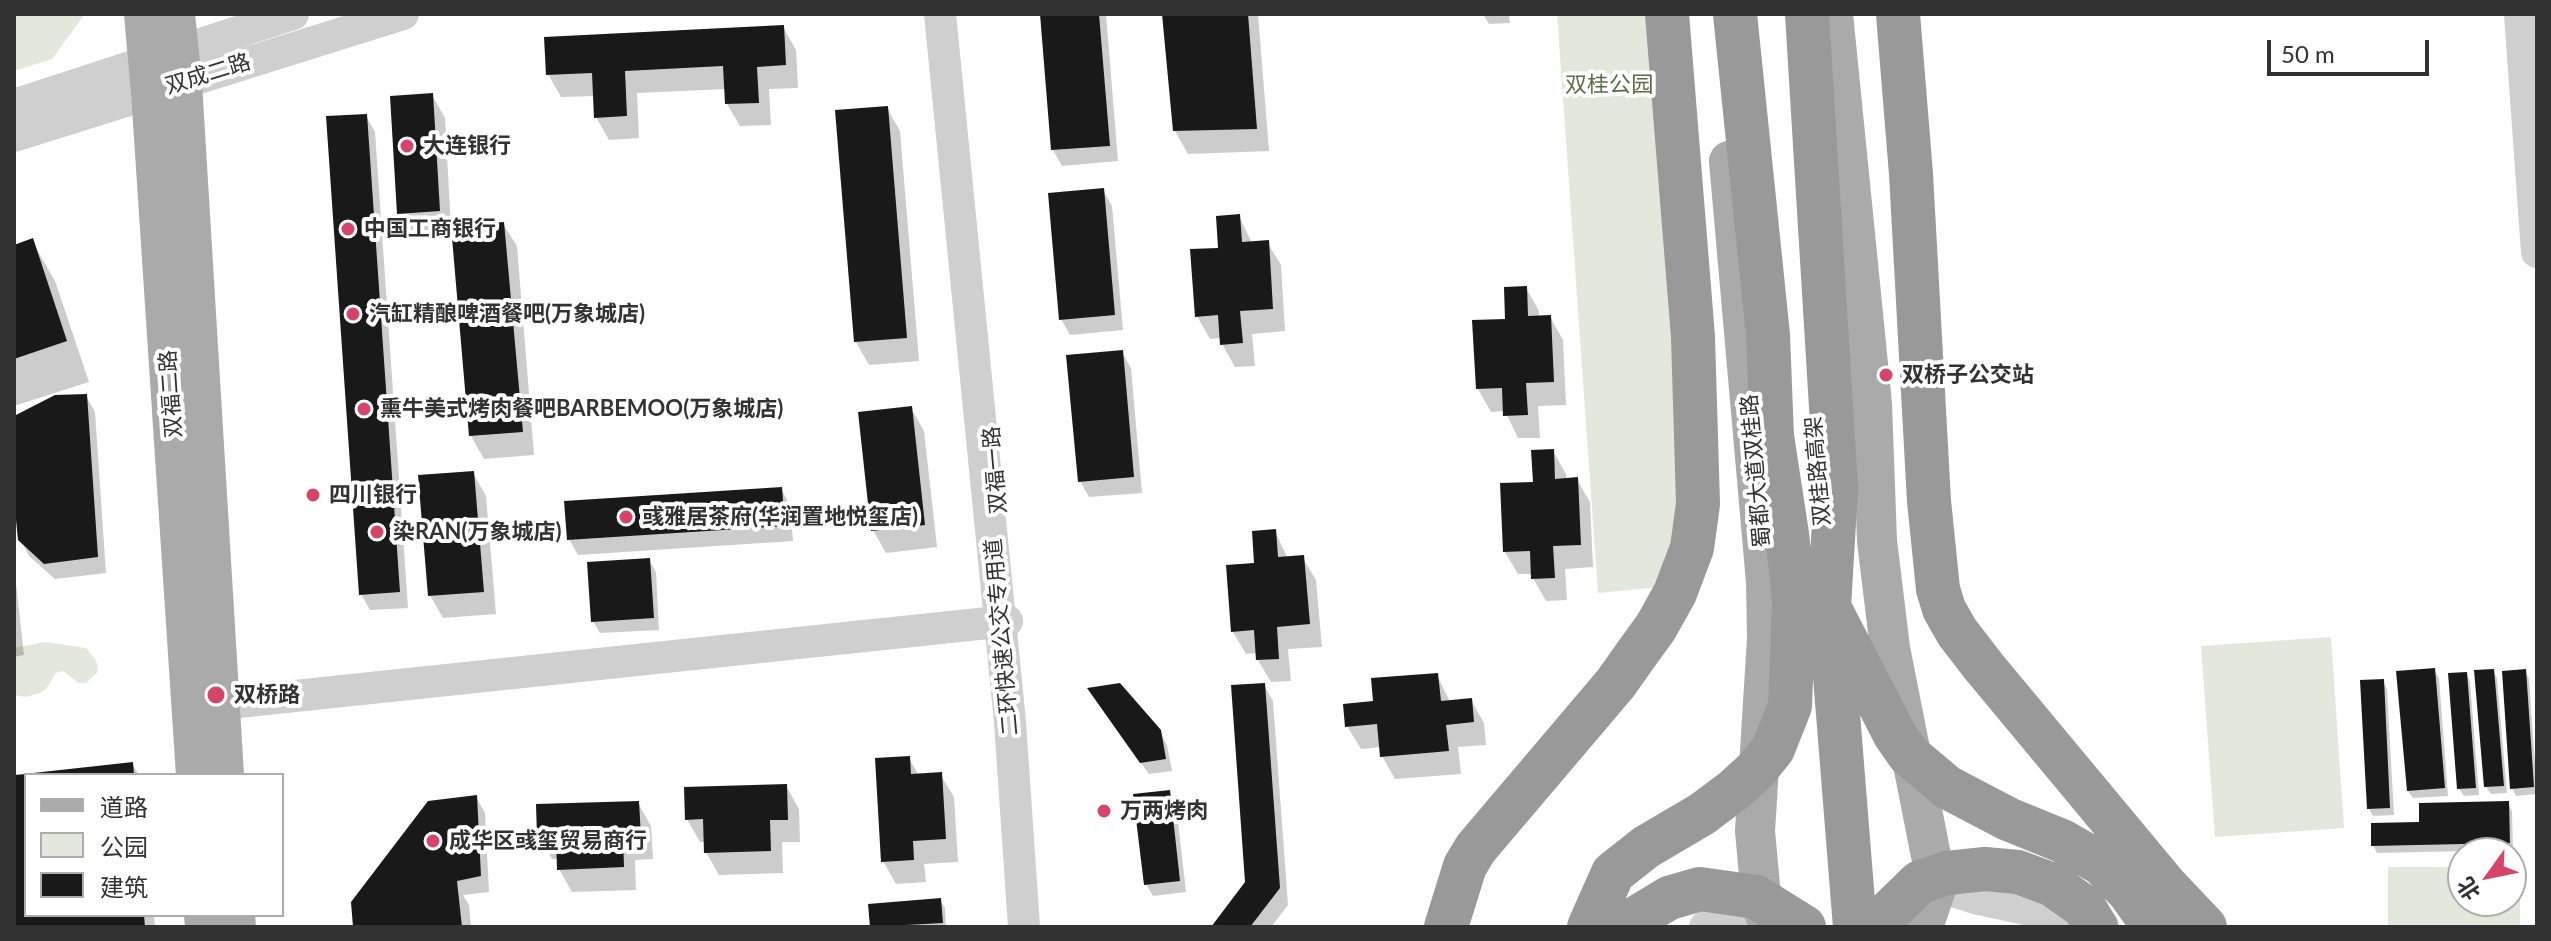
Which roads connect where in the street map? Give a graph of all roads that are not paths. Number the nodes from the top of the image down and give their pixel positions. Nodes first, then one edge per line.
1 (144, 14) edge
2 (293, 14) edge
3 (403, 14) edge
4 (940, 14) edge
5 (957, 14) edge
6 (1667, 14) edge
7 (1716, 14) edge
8 (1735, 14) edge
9 (1759, 14) edge
10 (1782, 14) edge
11 (1807, 14) edge
12 (1833, 14) edge
13 (1898, 14) edge
14 (2520, 14) edge
15 (2531, 14) edge
16 (167, 60) edge
17 (14, 105) edge
18 (2537, 105) edge
19 (14, 136) edge
20 (2537, 252) edge
21 (1772, 436) junction
22 (1814, 607) junction
23 (1007, 621) junction
24 (1892, 659) junction
25 (1765, 665) junction
26 (219, 704) junction
27 (1790, 706) junction
28 (196, 773) edge
29 (224, 773) edge
30 (1937, 886) junction
31 (1766, 918) edge
32 (1024, 927) edge
33 (1032, 927) edge
34 (1446, 927) edge
35 (1589, 927) edge
36 (1625, 927) edge
37 (1705, 927) edge
38 (1804, 927) edge
39 (1832, 927) edge
40 (1855, 927) edge
41 (1880, 927) edge
42 (1923, 927) edge
43 (2096, 927) edge
44 (2110, 927) edge
45 (2154, 927) edge
46 (2205, 927) edge

1 - 16 main road, 双福二路
2 - 16 street, 双成二路
3 - 16 street, 双成二路
4 - 32 street, 二环快速公交专用道
5 - 23 street, 双福一路
6 - 34 highway
7 - 25 main road, 蜀都大道双桂路
8 - 21 highway
9 - 22 highway, 双桂路高架
10 - 22 highway, 双桂路高架
11 - 22 highway
12 - 24 main road
13 - 46 highway
14 - 20 street
15 - 18 street
16 - 17 street, 双成二路
16 - 19 street, 双成二路
16 - 26 main road, 双福二路
16 - 28 main road, 双福二路
21 - 22 highway
21 - 27 highway
22 - 27 highway
22 - 39 highway, 双桂路高架
22 - 40 highway, 双桂路高架
22 - 45 highway
23 - 26 street
23 - 33 street, 双福一路
24 - 25 main road
24 - 30 main road
25 - 31 main road, 蜀都大道双桂路
26 - 29 main road, 双福二路
27 - 35 highway
30 - 42 main road
30 - 44 street
31 - 37 street
36 - 38 highway
41 - 43 highway

